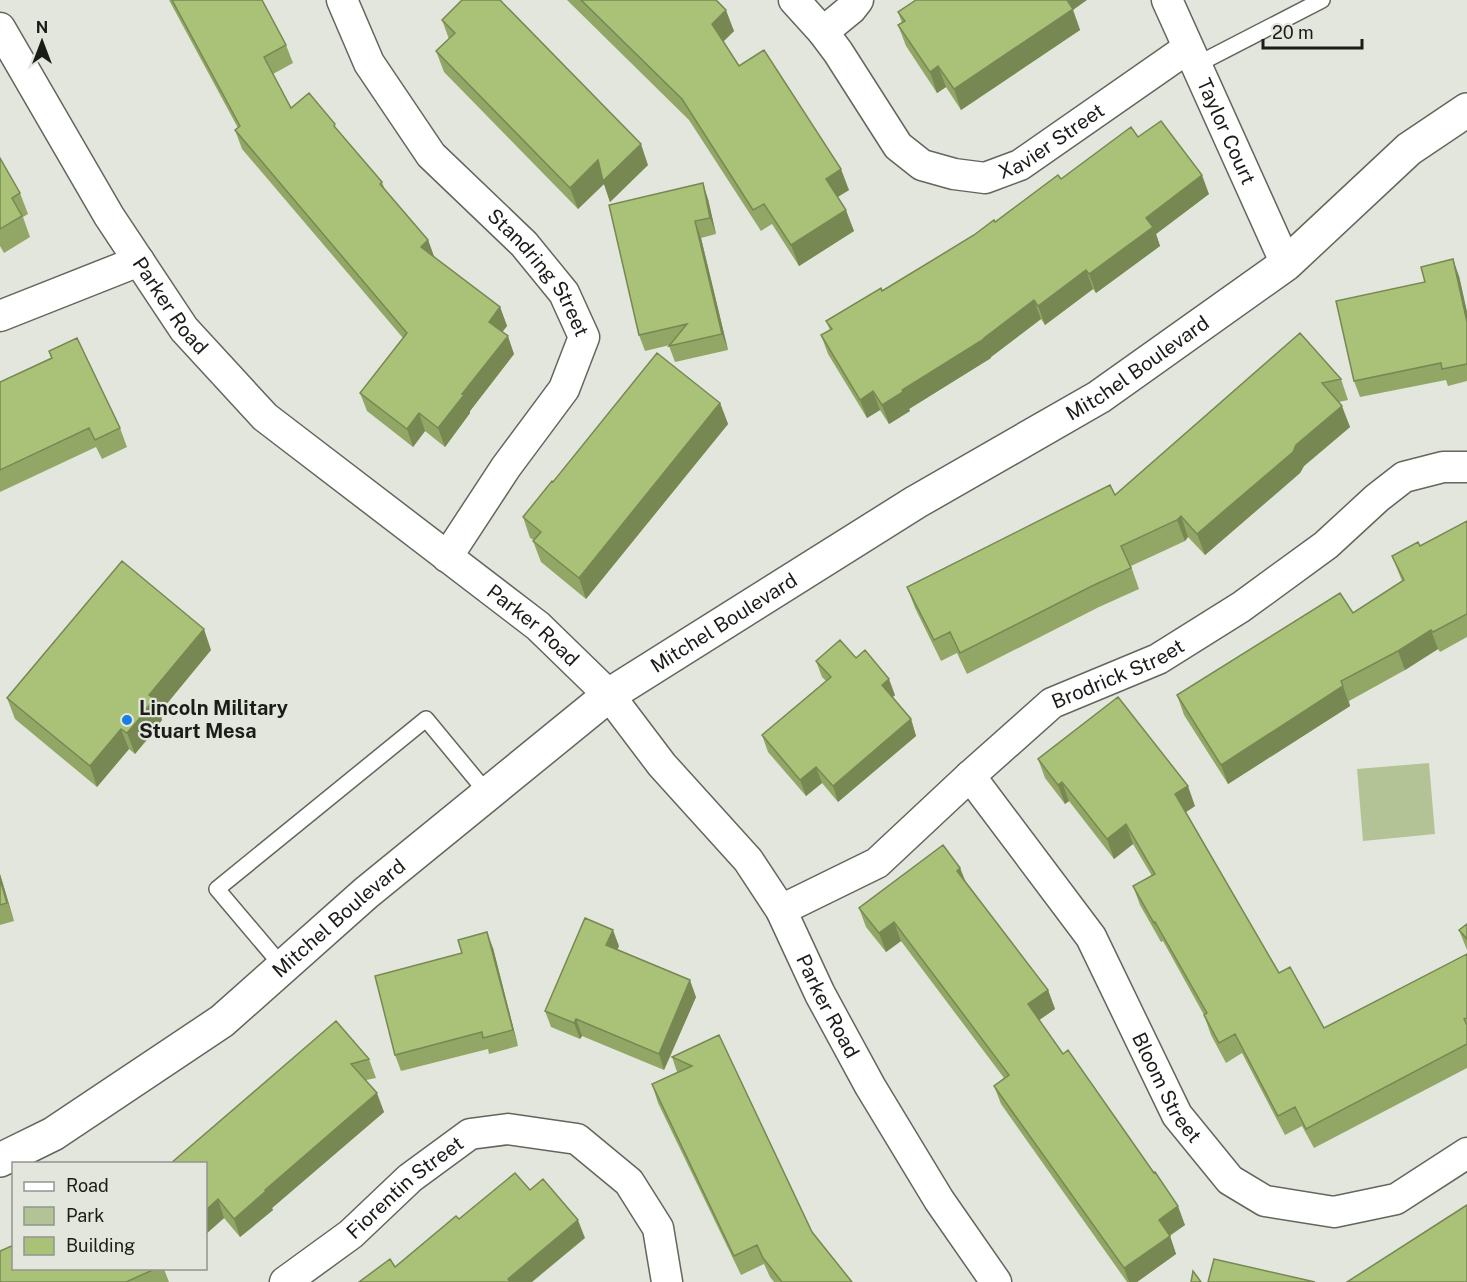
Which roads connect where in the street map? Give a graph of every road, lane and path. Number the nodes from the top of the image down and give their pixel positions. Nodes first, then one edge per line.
1 (342, 0) edge
2 (794, 0) edge
3 (858, 0) edge
4 (1167, 0) edge
5 (1322, 0) edge
6 (0, 28) edge
7 (823, 32) junction
8 (1192, 57) junction
9 (1467, 110) edge
10 (139, 261) junction
11 (1286, 264) junction
12 (0, 316) edge
13 (1467, 467) edge
14 (447, 557) junction
15 (609, 695) junction
16 (970, 776) junction
17 (488, 794) junction
18 (781, 910) junction
19 (282, 967) junction
20 (1467, 1153) edge
21 (0, 1160) edge
22 (285, 1282) edge
23 (668, 1282) edge
24 (996, 1282) edge

1 - 14 street, Standring Street
2 - 7 street, Xavier Street
3 - 7 street
4 - 8 street, Taylor Court
5 - 8 lane
6 - 10 street, Parker Road
7 - 8 street, Xavier Street
8 - 11 street, Taylor Court
9 - 11 street, Mitchel Boulevard
10 - 12 street
10 - 14 street, Parker Road
11 - 15 street, Mitchel Boulevard
13 - 16 street, Brodrick Street
14 - 15 street, Parker Road
15 - 17 street, Mitchel Boulevard
15 - 18 street, Parker Road
16 - 18 street, Brodrick Street
16 - 20 street, Bloom Street
17 - 19 street, Mitchel Boulevard
17 - 19 lane
18 - 24 street, Parker Road
19 - 21 street, Mitchel Boulevard
22 - 23 street, Fiorentin Street

